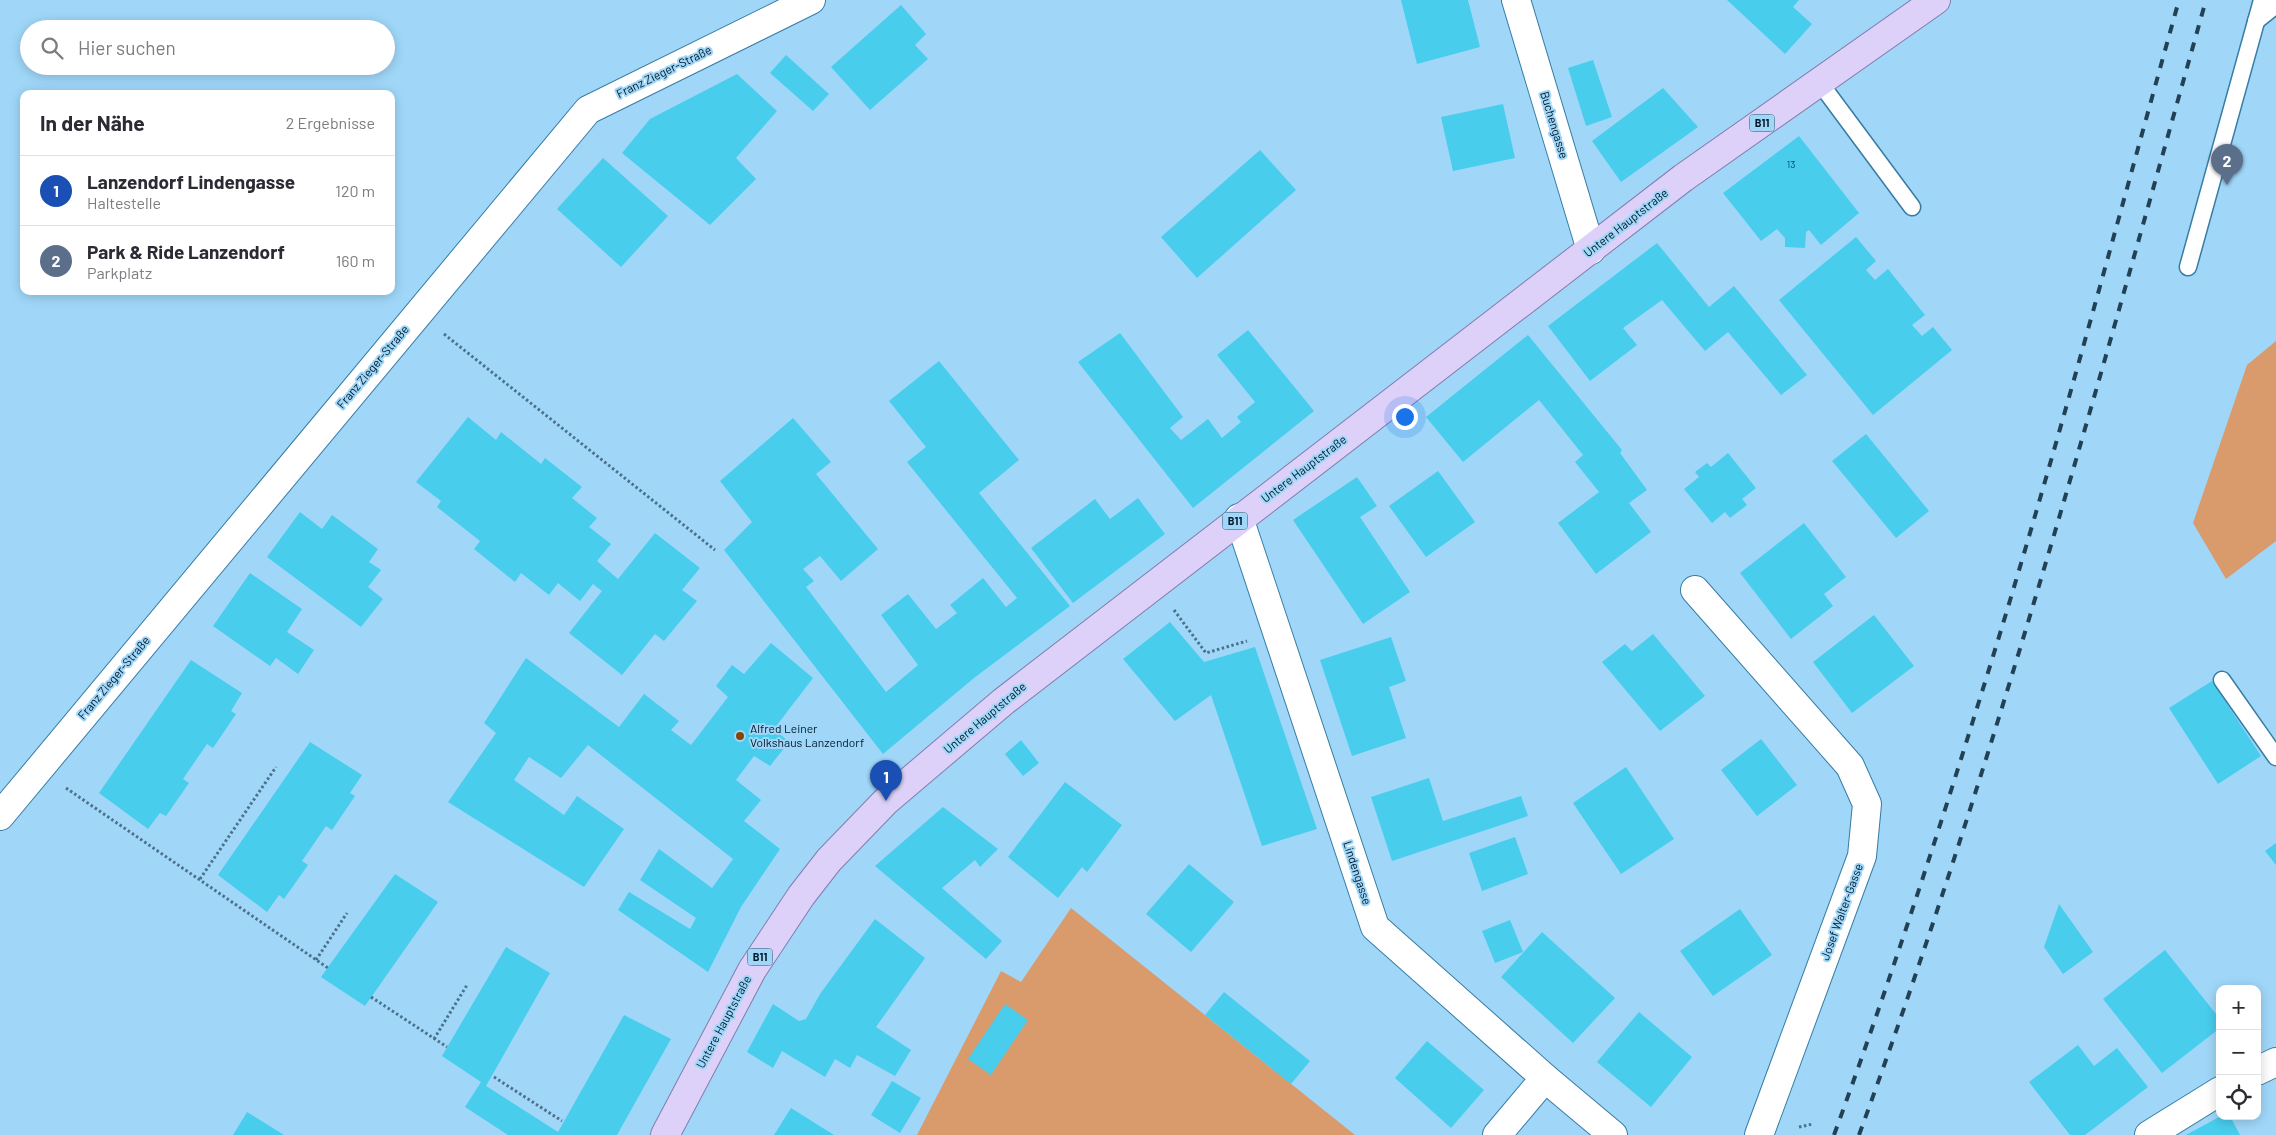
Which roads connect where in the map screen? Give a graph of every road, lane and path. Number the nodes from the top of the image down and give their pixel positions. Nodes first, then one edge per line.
1 (811, 0) edge
2 (1516, 0) edge
3 (1936, 0) edge
4 (2262, 0) edge
5 (2276, 5) edge
6 (2256, 21) junction
7 (1820, 83) junction
8 (1912, 207) dead end
9 (1591, 250) junction
10 (2188, 267) dead end
11 (418, 314) junction
12 (1239, 518) junction
13 (715, 550) dead end
14 (1155, 586) junction
15 (1694, 590) dead end
16 (1278, 631) junction
17 (2222, 680) dead end
18 (2276, 757) edge
19 (276, 767) dead end
20 (39, 769) junction
21 (0, 816) edge
22 (200, 879) junction
23 (347, 913) dead end
24 (316, 960) junction
25 (328, 968) dead end
26 (467, 986) dead end
27 (371, 998) dead end
28 (434, 1039) junction
29 (447, 1047) dead end
30 (2276, 1062) edge
31 (2261, 1069) edge
32 (494, 1077) dead end
33 (1545, 1078) junction
34 (2216, 1093) edge
35 (562, 1121) dead end
36 (1813, 1124) dead end
37 (1796, 1130) dead end
38 (665, 1135) edge
39 (1497, 1135) edge
40 (1613, 1135) edge
41 (1759, 1135) edge
42 (2149, 1135) edge

1 - 11 street, Franz Zieger-Straße
2 - 9 street, Buchengasse
3 - 7 main road, Untere Hauptstraße / B11
4 - 6 lane
5 - 6 lane
6 - 10 lane
7 - 8 lane
7 - 9 main road, Untere Hauptstraße / B11
9 - 12 main road, Untere Hauptstraße / B11
11 - 13 path
11 - 20 street, Franz Zieger-Straße
12 - 14 main road, Untere Hauptstraße / B11
12 - 16 street, Lindengasse
14 - 16 path
14 - 38 main road, Untere Hauptstraße / B11
15 - 41 street, Josef Walter-Gasse
16 - 33 street, Lindengasse
17 - 18 lane
19 - 22 path
20 - 21 street, Franz Zieger-Straße
20 - 22 path
22 - 24 path
23 - 24 path
24 - 25 path
26 - 28 path
27 - 28 path
28 - 29 path
30 - 31 street
32 - 35 path
33 - 39 street
33 - 40 street, Lindengasse
34 - 42 street
36 - 37 path

